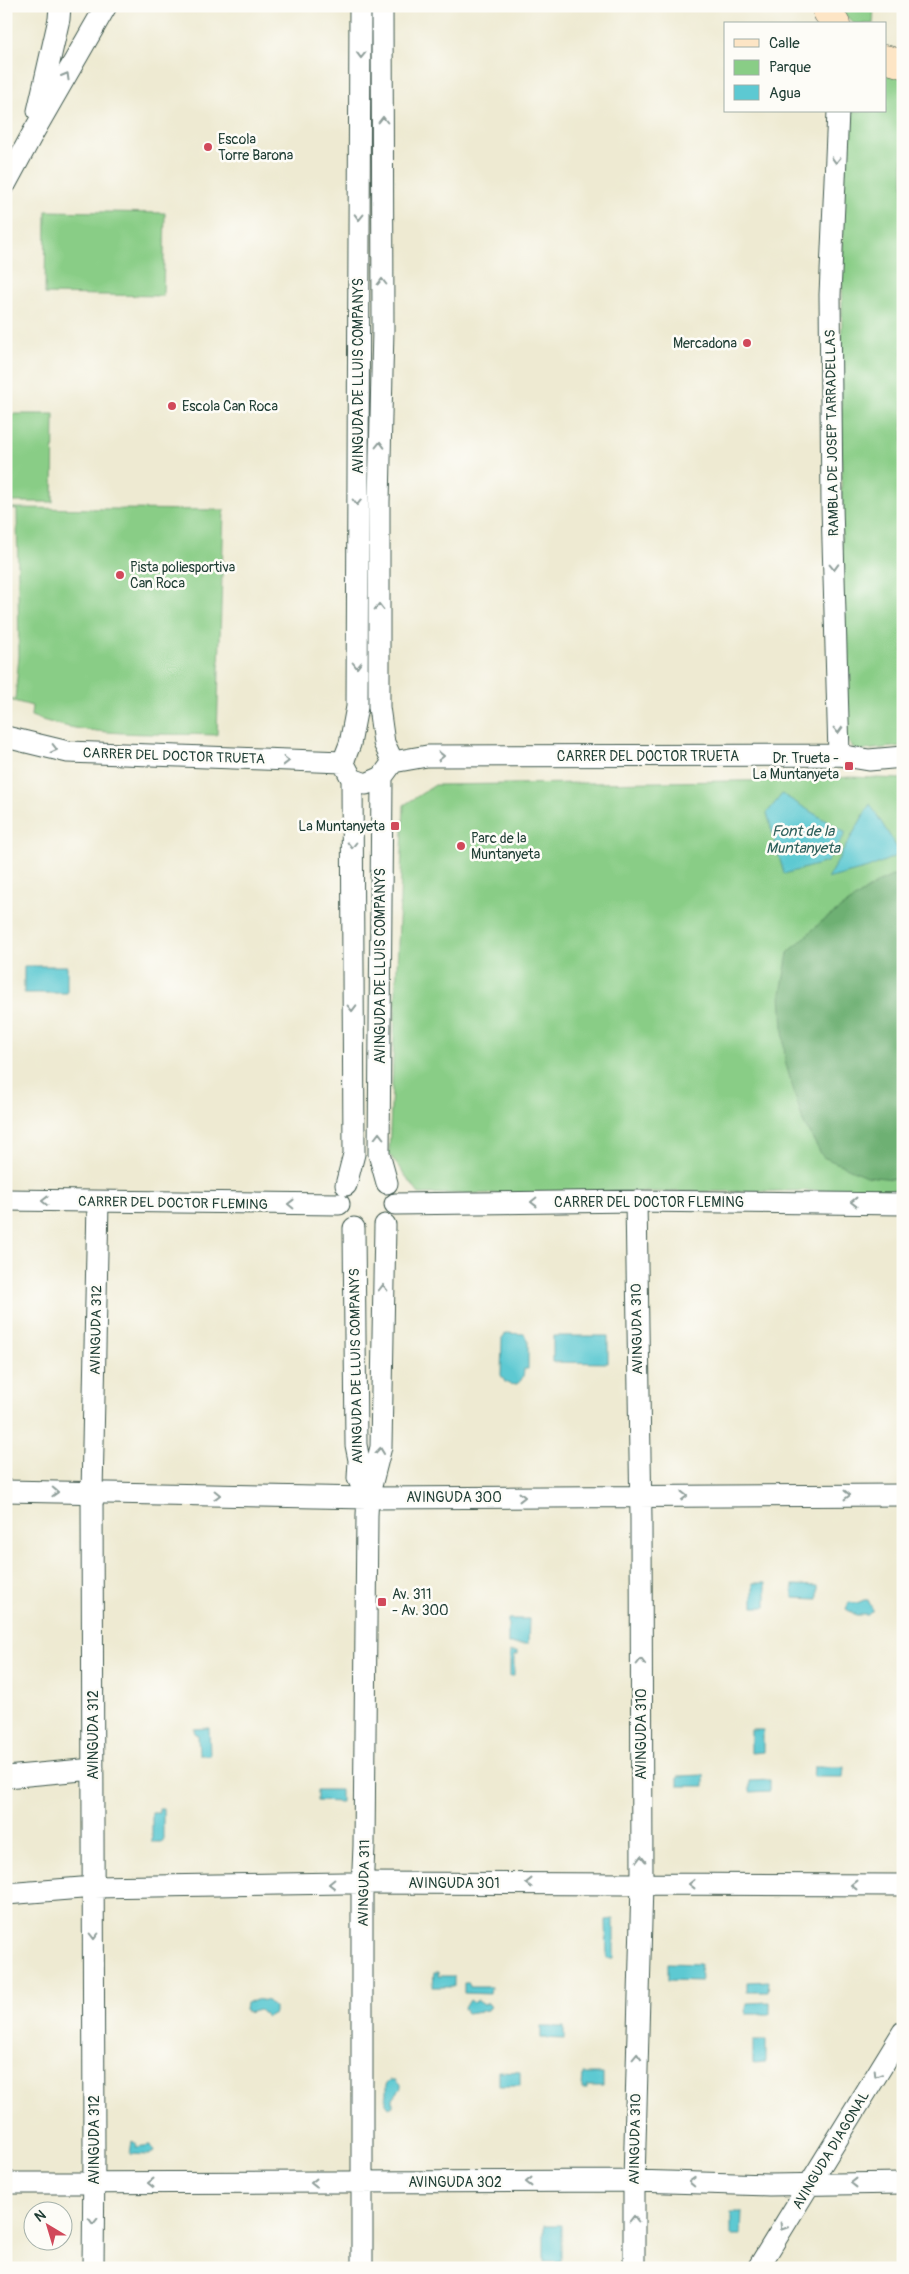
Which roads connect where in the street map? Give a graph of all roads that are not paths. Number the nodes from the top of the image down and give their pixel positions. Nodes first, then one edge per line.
1 (60, 6) edge
2 (106, 6) edge
3 (360, 6) edge
4 (382, 6) edge
5 (886, 58) edge
6 (903, 64) edge
7 (838, 112) edge
8 (33, 133) junction
9 (6, 183) edge
10 (6, 737) edge
11 (839, 755) junction
12 (903, 757) edge
13 (386, 761) junction
14 (348, 762) junction
15 (387, 1184) junction
16 (343, 1194) junction
17 (6, 1200) edge
18 (636, 1201) junction
19 (98, 1202) junction
20 (395, 1204) junction
21 (903, 1204) edge
22 (385, 1225) junction
23 (354, 1228) junction
24 (6, 1491) edge
25 (92, 1493) junction
26 (903, 1495) edge
27 (640, 1496) junction
28 (368, 1498) junction
29 (93, 1769) junction
30 (6, 1777) edge
31 (362, 1884) junction
32 (642, 1884) junction
33 (903, 1885) edge
34 (94, 1887) junction
35 (6, 1894) edge
36 (903, 2032) edge
37 (634, 2181) junction
38 (94, 2182) junction
39 (362, 2182) junction
40 (6, 2183) edge
41 (810, 2183) junction
42 (903, 2183) edge
43 (92, 2268) edge
44 (362, 2268) edge
45 (634, 2268) edge
46 (758, 2268) edge

1 - 8 street
8 -> 2 street
3 -> 14 street, AVINGUDA DE LLUIS COMPANYS
13 -> 4 street, AVINGUDA DE LLUIS COMPANYS
5 - 6 street
7 -> 11 street, RAMBLA DE JOSEP TARRADELLAS
8 - 9 street
10 -> 14 street, CARRER DEL DOCTOR TRUETA
11 - 12 street, CARRER DEL DOCTOR TRUETA
13 -> 11 street, CARRER DEL DOCTOR TRUETA
13 - 14 street, CARRER DEL DOCTOR TRUETA
13 - 14 street
15 -> 13 street, AVINGUDA DE LLUIS COMPANYS
14 -> 16 street, AVINGUDA DE LLUIS COMPANYS
15 - 16 street
15 - 20 street
16 -> 19 street, CARRER DEL DOCTOR FLEMING
16 - 23 street
19 -> 17 street, CARRER DEL DOCTOR FLEMING
18 -> 20 street, CARRER DEL DOCTOR FLEMING
21 -> 18 street, CARRER DEL DOCTOR FLEMING
18 - 27 street, AVINGUDA 310
19 - 25 street, AVINGUDA 312
20 - 22 street
22 - 23 street
28 -> 22 street, AVINGUDA DE LLUIS COMPANYS
23 - 28 street, AVINGUDA DE LLUIS COMPANYS
24 -> 25 street, AVINGUDA 300
25 -> 28 street, AVINGUDA 300
25 - 29 street, AVINGUDA 312
27 -> 26 street, AVINGUDA 300
28 -> 27 street, AVINGUDA 300
32 -> 27 street, AVINGUDA 310
28 - 31 street, AVINGUDA 311
29 - 30 street
29 - 34 street, AVINGUDA 312
32 -> 31 street, AVINGUDA 301
31 -> 34 street, AVINGUDA 301
31 - 39 street, AVINGUDA 311
33 -> 32 street, AVINGUDA 301
37 -> 32 street, AVINGUDA 310
34 - 35 street, AVINGUDA 301
34 -> 38 street, AVINGUDA 312
36 -> 41 street, AVINGUDA DIAGONAL
37 -> 39 street, AVINGUDA 302
41 -> 37 street, AVINGUDA 302
45 -> 37 street, AVINGUDA 310
39 -> 38 street, AVINGUDA 302
38 - 40 street, AVINGUDA 302
38 -> 43 street, AVINGUDA 312
39 - 44 street, AVINGUDA 311
42 -> 41 street, AVINGUDA 302
41 -> 46 street, AVINGUDA DIAGONAL

